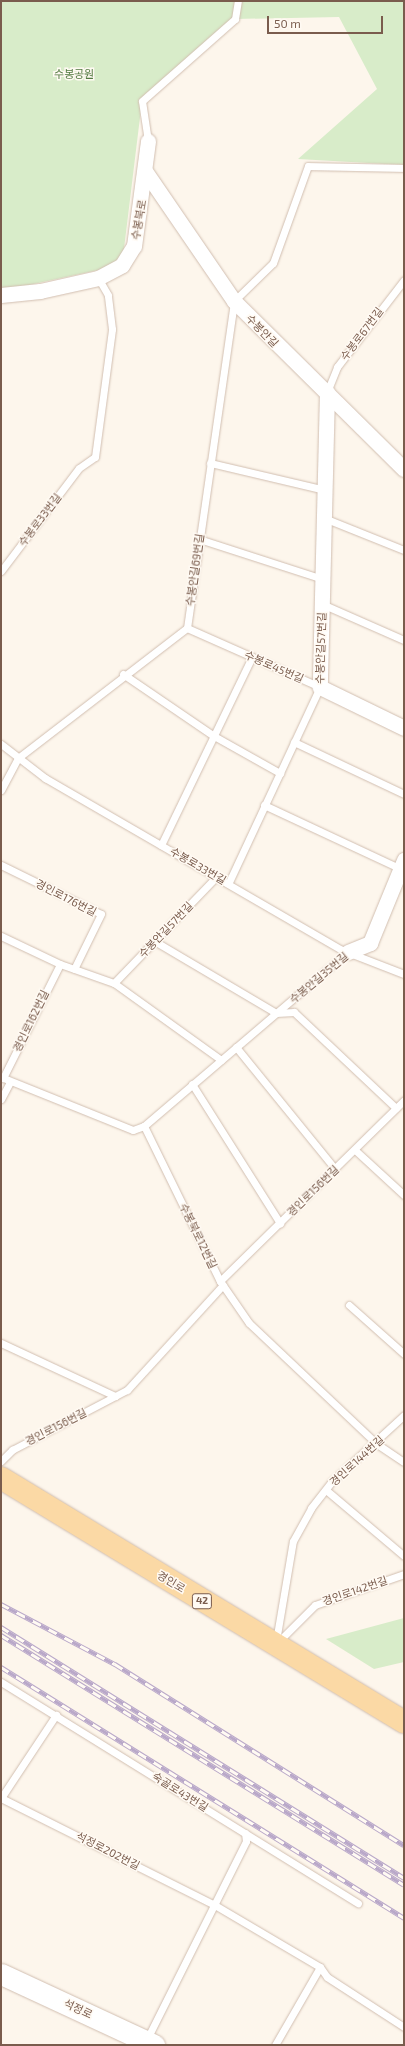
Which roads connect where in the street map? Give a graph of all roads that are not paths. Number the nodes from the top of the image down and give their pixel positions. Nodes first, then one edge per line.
1 (238, 1) edge
2 (148, 141) joint
3 (404, 168) edge
4 (145, 171) junction
5 (98, 278) junction
6 (404, 280) edge
7 (1, 295) edge
8 (234, 301) junction
9 (327, 392) junction
10 (210, 463) junction
11 (404, 469) edge
12 (325, 490) junction
13 (324, 518) junction
14 (200, 540) junction
15 (404, 550) edge
16 (1, 571) edge
17 (323, 579) junction
18 (322, 604) junction
19 (187, 628) junction
20 (404, 640) edge
21 (252, 657) junction
22 (124, 674) junction
23 (320, 687) junction
24 (404, 728) edge
25 (214, 736) junction
26 (294, 742) junction
27 (1, 744) edge
28 (18, 758) junction
29 (280, 773) junction
30 (1, 790) edge
31 (404, 794) edge
32 (264, 806) junction
33 (161, 845) junction
34 (1, 865) edge
35 (402, 872) edge
36 (216, 877) junction
37 (228, 884) junction
38 (2, 938) edge
39 (156, 942) junction
40 (348, 952) junction
41 (60, 964) junction
42 (74, 969) junction
43 (404, 974) edge
44 (114, 983) junction
45 (276, 1013) junction
46 (236, 1047) junction
47 (221, 1060) junction
48 (2, 1077) edge
49 (10, 1082) junction
50 (192, 1084) junction
51 (1, 1099) edge
52 (404, 1100) edge
53 (396, 1108) junction
54 (144, 1126) junction
55 (355, 1150) junction
56 (335, 1169) junction
57 (404, 1195) edge
58 (280, 1223) junction
59 (222, 1283) junction
60 (349, 1305) dead end
61 (1, 1343) edge
62 (404, 1354) edge
63 (115, 1396) junction
64 (404, 1415) edge
65 (376, 1444) junction
66 (1, 1461) edge
67 (404, 1462) edge
68 (1, 1478) edge
69 (326, 1490) junction
70 (404, 1556) edge
71 (404, 1574) edge
72 (275, 1645) junction
73 (1, 1682) edge
74 (56, 1715) junction
75 (404, 1722) edge
76 (2, 1798) edge
77 (245, 1832) junction
78 (358, 1903) dead end
79 (213, 1904) junction
80 (320, 1967) junction
81 (1, 1974) edge
82 (404, 2027) edge
83 (150, 2043) edge
84 (274, 2045) edge

1 - 2 lane
2 - 4 street, 수봉북로
3 - 8 lane
4 - 5 street, 수봉북로
4 - 8 street, 수봉안길
5 - 7 street, 수봉북로
5 - 16 lane, 수봉로33번길
6 - 9 lane, 수봉로67번길
8 - 9 street, 수봉안길
8 - 10 lane, 수봉안길69번길
9 - 11 street, 수봉안길
9 - 12 street, 수봉안길57번길
10 - 12 lane
10 - 14 lane, 수봉안길69번길
12 - 13 street, 수봉안길57번길
13 - 15 lane
13 - 17 street, 수봉안길57번길
14 - 17 lane
14 - 19 lane, 수봉안길69번길
17 - 18 street, 수봉안길57번길
18 - 20 lane
18 - 23 street, 수봉안길57번길
19 - 21 lane, 수봉로45번길
19 - 22 lane
21 - 23 lane, 수봉로45번길
21 - 25 lane
22 - 25 lane
22 - 28 lane
23 - 24 street, 수봉로45번길
23 - 26 lane, 수봉안길57번길
25 - 29 lane
25 - 33 lane
26 - 29 lane, 수봉안길57번길
26 - 31 lane
27 - 28 lane, 수봉로33번길
28 - 30 lane
28 - 33 lane, 수봉로33번길
29 - 32 lane, 수봉안길57번길
32 - 35 lane
32 - 37 lane, 수봉안길57번길
33 - 36 lane, 수봉로33번길
34 - 42 lane, 경인로176번길
35 - 40 street, 수봉안길35번길
36 - 37 lane, 수봉로33번길
36 - 39 lane, 수봉안길57번길
37 - 40 lane, 수봉로33번길
38 - 41 lane
39 - 44 lane, 수봉안길57번길
39 - 45 lane
40 - 43 lane, 수봉로33번길
40 - 45 lane, 수봉안길35번길
41 - 42 lane
41 - 48 lane, 경인로162번길
42 - 44 lane
44 - 47 lane
45 - 46 lane, 수봉안길35번길
45 - 53 lane
46 - 47 lane, 수봉안길35번길
46 - 56 lane
47 - 50 lane, 수봉안길35번길
48 - 49 lane
49 - 51 lane
49 - 54 lane
50 - 54 lane, 수봉안길35번길
50 - 58 lane
52 - 53 lane, 경인로156번길
53 - 55 lane, 경인로156번길
54 - 59 lane, 수봉북로12번길
55 - 56 lane, 경인로156번길
55 - 57 lane
56 - 58 lane, 경인로156번길
58 - 59 lane, 경인로156번길
59 - 63 lane, 경인로156번길
59 - 65 lane, 수봉북로12번길
60 - 62 lane
61 - 63 lane
63 - 66 lane, 경인로156번길
64 - 65 lane, 경인로144번길
65 - 67 lane
65 - 69 lane, 경인로144번길
68 - 72 main road, 경인로 / 42
69 - 70 lane
69 - 72 lane, 경인로144번길
71 - 72 lane, 경인로142번길
72 - 75 main road, 경인로 / 42
73 - 74 lane, 숙골로43번길
74 - 76 lane
74 - 77 lane, 숙골로43번길
76 - 79 lane, 석정로202번길
77 - 78 lane, 숙골로43번길
77 - 79 lane
79 - 80 lane, 석정로202번길
79 - 83 lane
80 - 82 lane
80 - 84 lane
81 - 83 main road, 석정로

